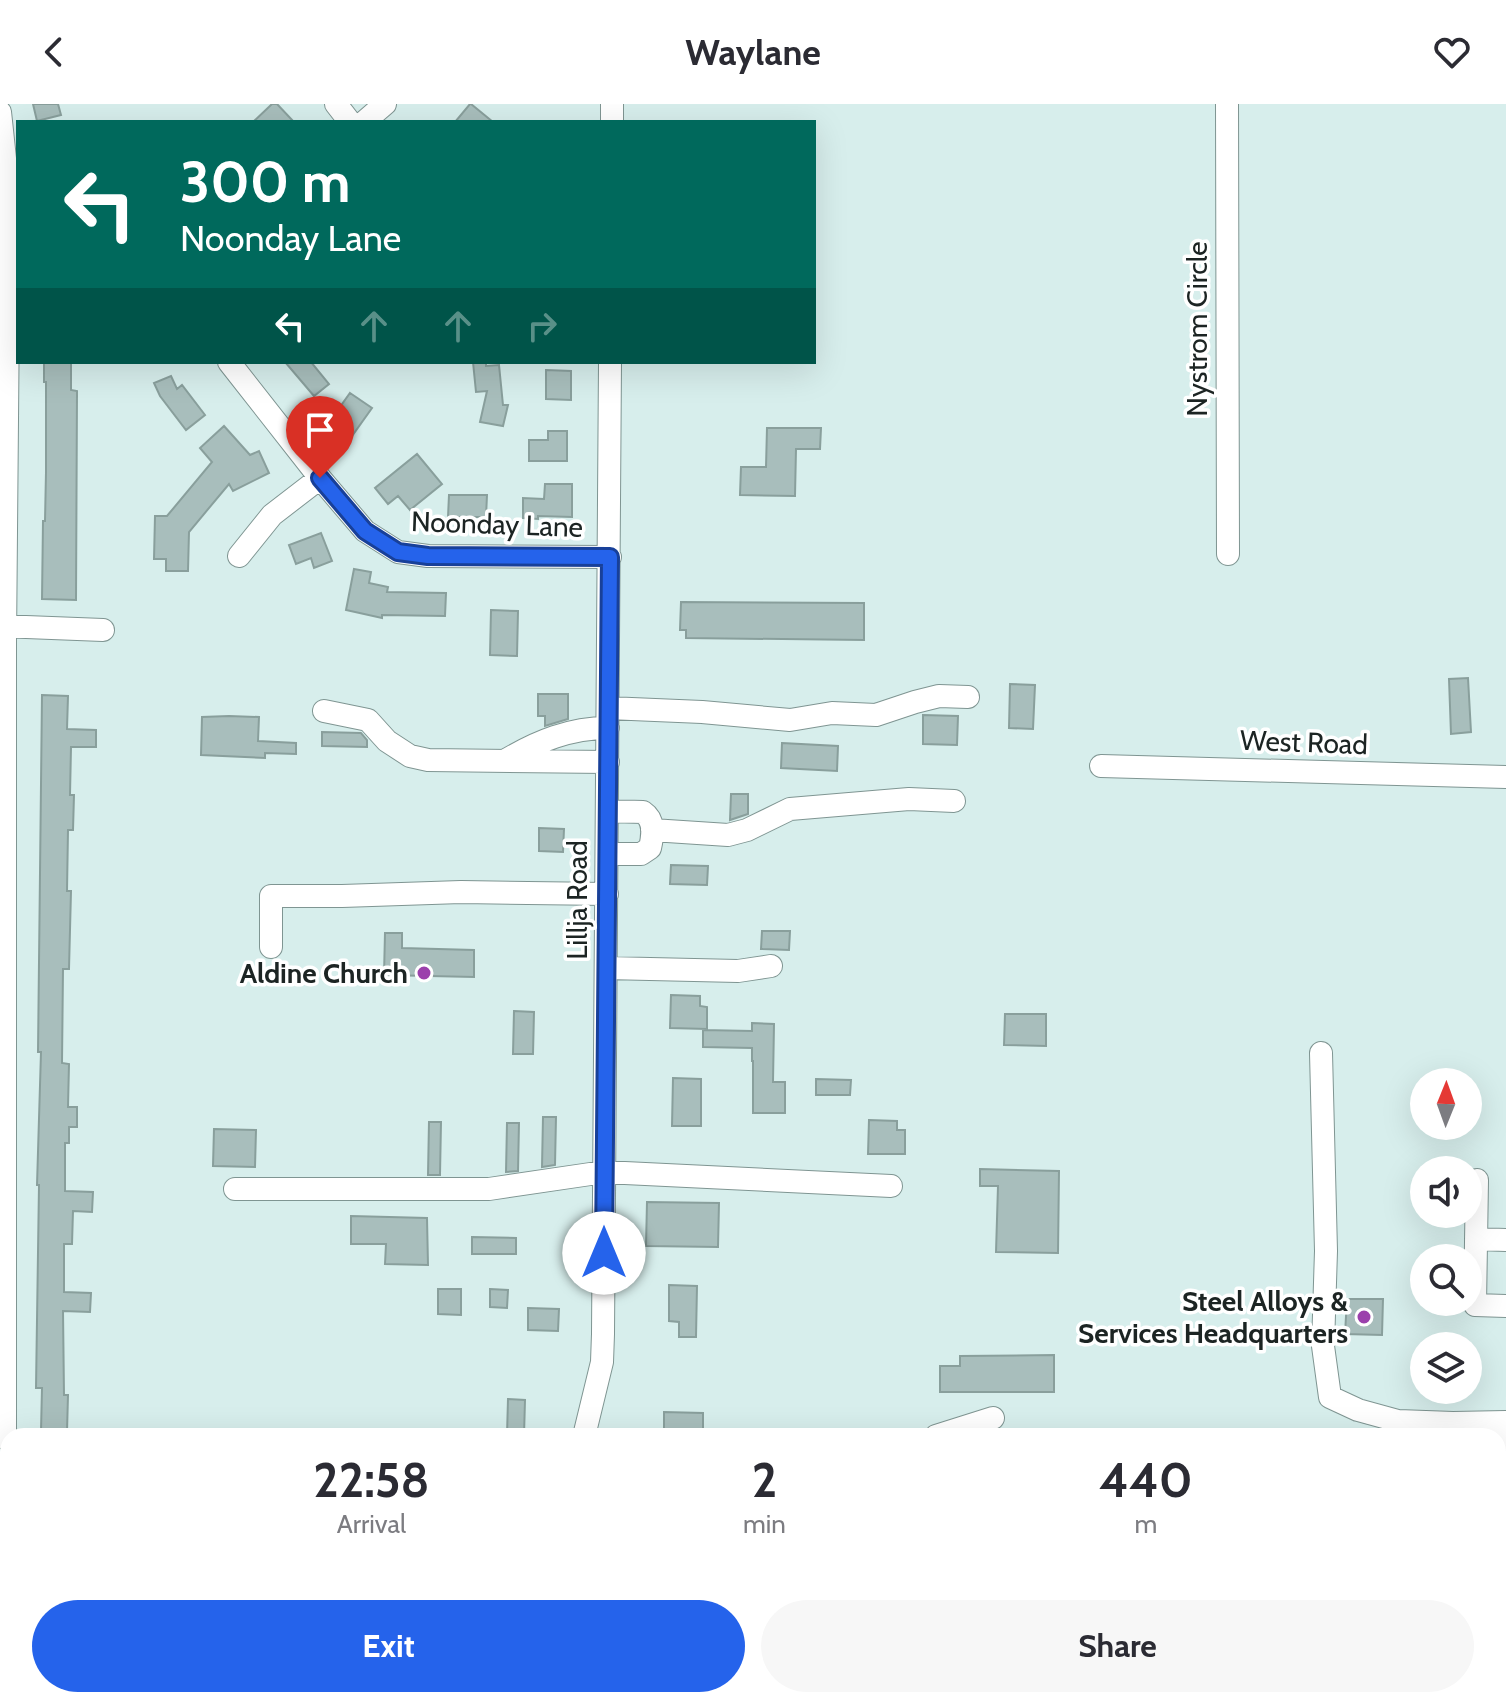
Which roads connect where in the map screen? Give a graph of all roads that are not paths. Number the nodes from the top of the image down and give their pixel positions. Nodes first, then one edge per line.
1 (336, 104) edge
2 (385, 104) edge
3 (1227, 104) edge
4 (0, 112) edge
5 (348, 120) edge
6 (366, 120) edge
7 (231, 364) edge
8 (610, 364) edge
9 (320, 478) junction
10 (1228, 554) dead end
11 (239, 556) dead end
12 (610, 557) junction
13 (2, 626) edge
14 (103, 630) dead end
15 (968, 697) dead end
16 (324, 711) dead end
17 (608, 718) junction
18 (505, 761) junction
19 (608, 762) junction
20 (1101, 766) dead end
21 (1506, 777) edge
22 (954, 801) dead end
23 (607, 811) junction
24 (652, 830) junction
25 (607, 854) junction
26 (607, 894) junction
27 (271, 947) dead end
28 (771, 966) dead end
29 (606, 968) junction
30 (2, 1034) edge
31 (1321, 1053) dead end
32 (604, 1172) junction
33 (891, 1186) dead end
34 (235, 1189) dead end
35 (1476, 1228) edge
36 (1476, 1239) junction
37 (1506, 1240) edge
38 (1506, 1306) edge
39 (993, 1418) dead end
40 (1506, 1422) edge
41 (5, 1428) edge
42 (586, 1428) edge
43 (961, 1428) edge

1 - 5 street
2 - 6 street
3 - 10 street, Nystrom Circle
4 - 13 street
7 - 9 street, Noonday Lane
8 - 12 street, Lillja Road
9 - 11 street
9 - 12 street, Noonday Lane
12 - 17 street, Lillja Road
13 - 14 street
13 - 30 street
15 - 17 street
16 - 18 street
17 - 18 street
17 - 19 street, Lillja Road
18 - 19 street
19 - 23 street, Lillja Road
20 - 21 street, West Road
22 - 24 street
23 - 24 street
23 - 25 street, Lillja Road
24 - 25 street
25 - 26 street, Lillja Road
26 - 27 street
26 - 29 street, Lillja Road
28 - 29 street
29 - 32 street, Lillja Road
30 - 41 street
31 - 40 street
32 - 33 street
32 - 34 street
32 - 42 street, Lillja Road
35 - 36 street
36 - 37 street
36 - 38 street
39 - 43 street

